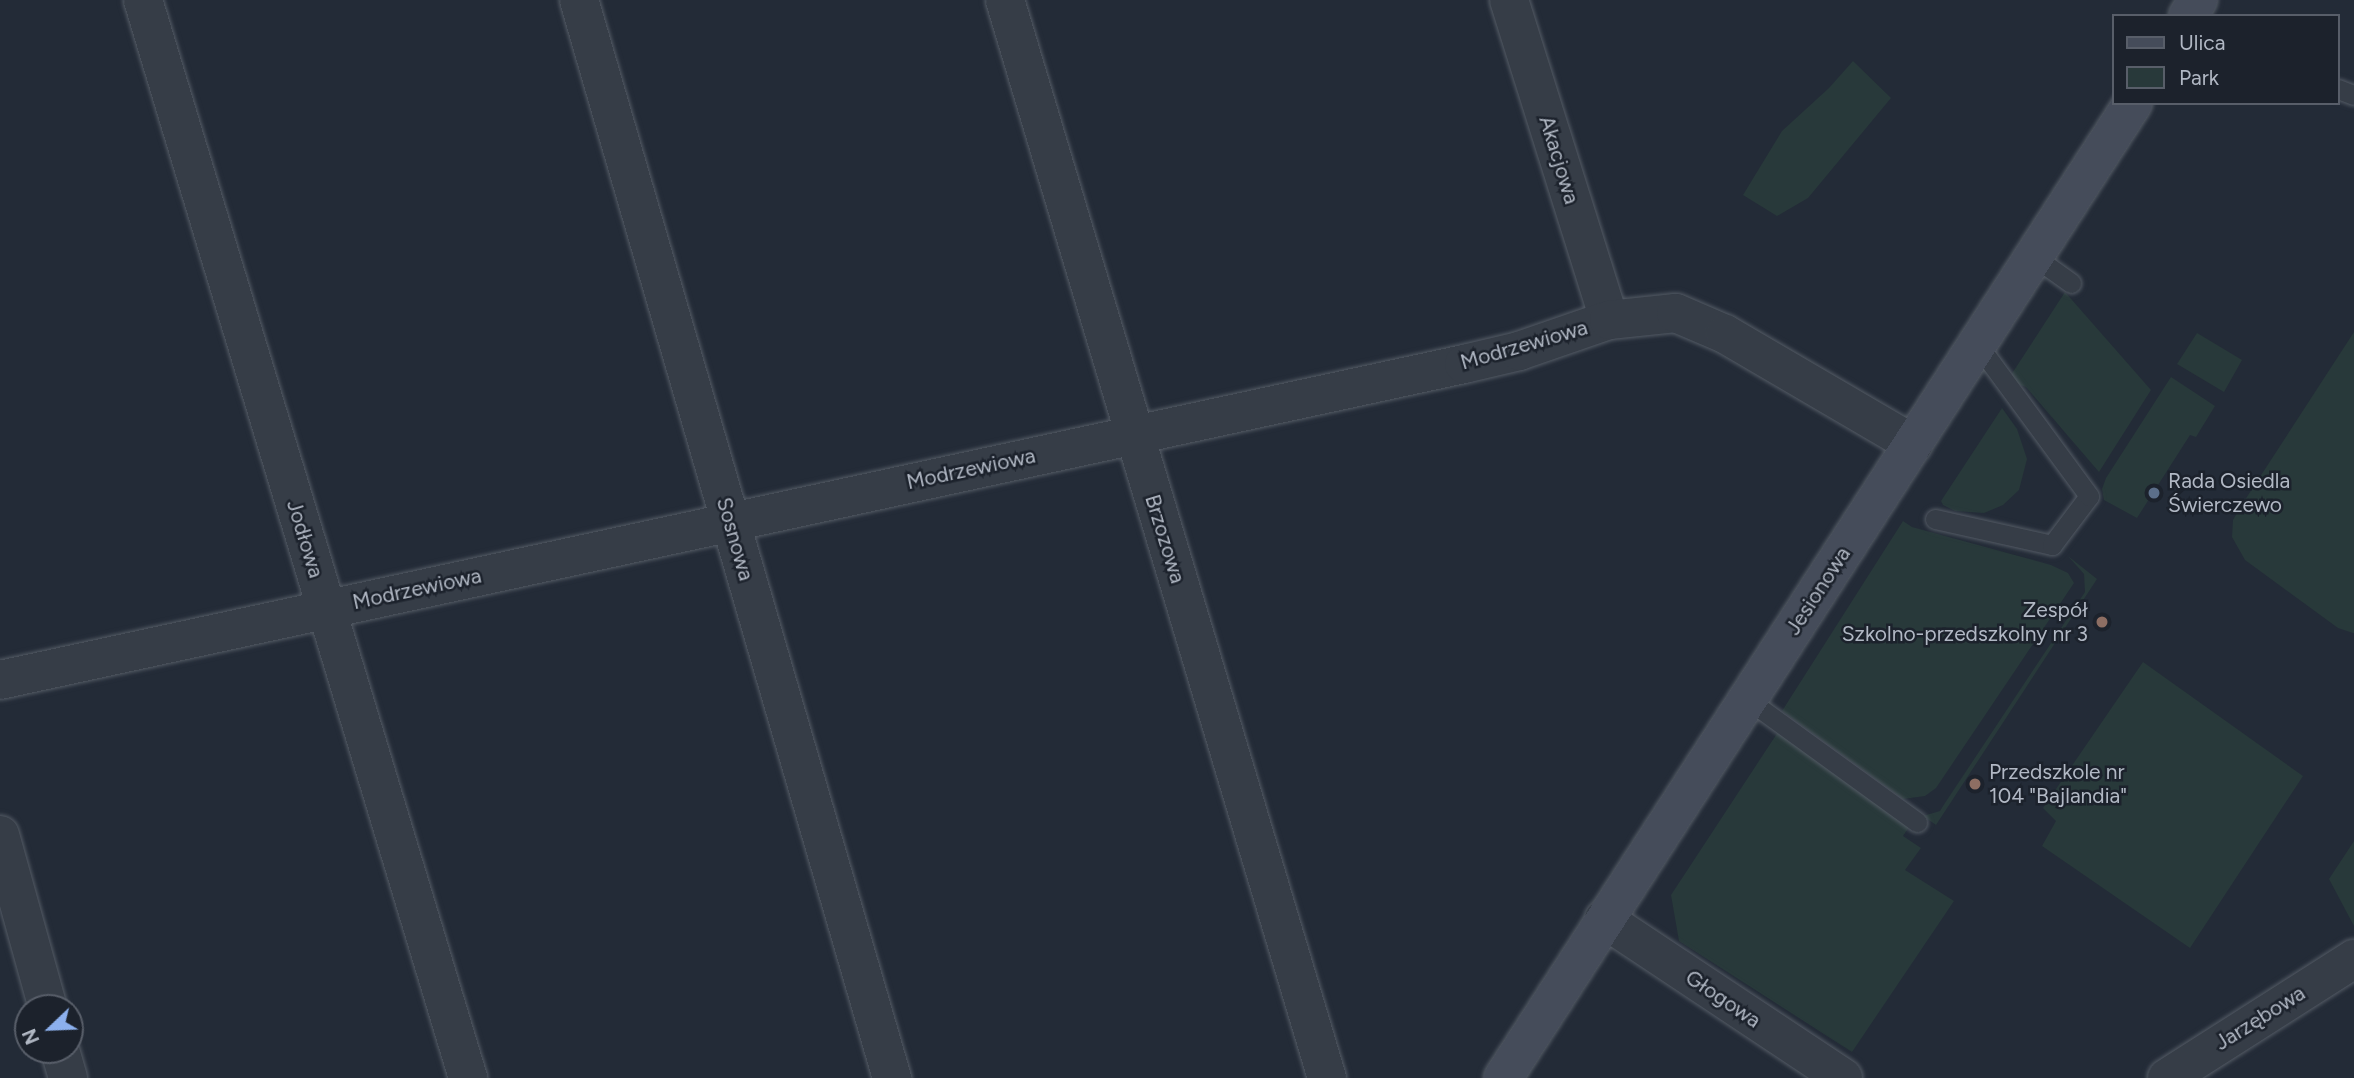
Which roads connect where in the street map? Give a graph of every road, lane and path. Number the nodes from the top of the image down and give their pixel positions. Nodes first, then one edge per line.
1 (143, 0) edge
2 (579, 0) edge
3 (1005, 0) edge
4 (1509, 0) edge
5 (2132, 105) edge
6 (2036, 258) junction
7 (2071, 283) dead end
8 (1609, 320) junction
9 (1978, 345) junction
10 (1133, 434) junction
11 (1913, 444) junction
12 (1935, 519) dead end
13 (730, 521) junction
14 (326, 609) junction
15 (0, 680) edge
16 (1746, 699) junction
17 (1917, 822) dead end
18 (0, 835) edge
19 (1604, 919) junction
20 (2354, 959) edge
21 (44, 994) edge
22 (468, 1078) edge
23 (892, 1078) edge
24 (1327, 1078) edge
25 (1503, 1078) edge
26 (1843, 1078) edge
27 (2168, 1078) edge

1 - 14 street, Jodłowa
2 - 13 street, Sosnowa
3 - 10 street, Brzozowa
4 - 8 street, Akacjowa
5 - 6 street, Jesionowa
6 - 7 lane
6 - 9 street, Jesionowa
8 - 10 street, Modrzewiowa
8 - 11 street, Modrzewiowa
9 - 11 street, Jesionowa
9 - 12 lane
10 - 13 street, Modrzewiowa
10 - 24 street, Brzozowa
11 - 16 street, Jesionowa
13 - 14 street, Modrzewiowa
13 - 23 street, Sosnowa
14 - 15 street, Modrzewiowa
14 - 22 street, Jodłowa
16 - 17 lane
16 - 19 street, Jesionowa
18 - 21 street
19 - 25 street, Jesionowa
19 - 26 street, Głogowa
20 - 27 street, Jarzębowa

